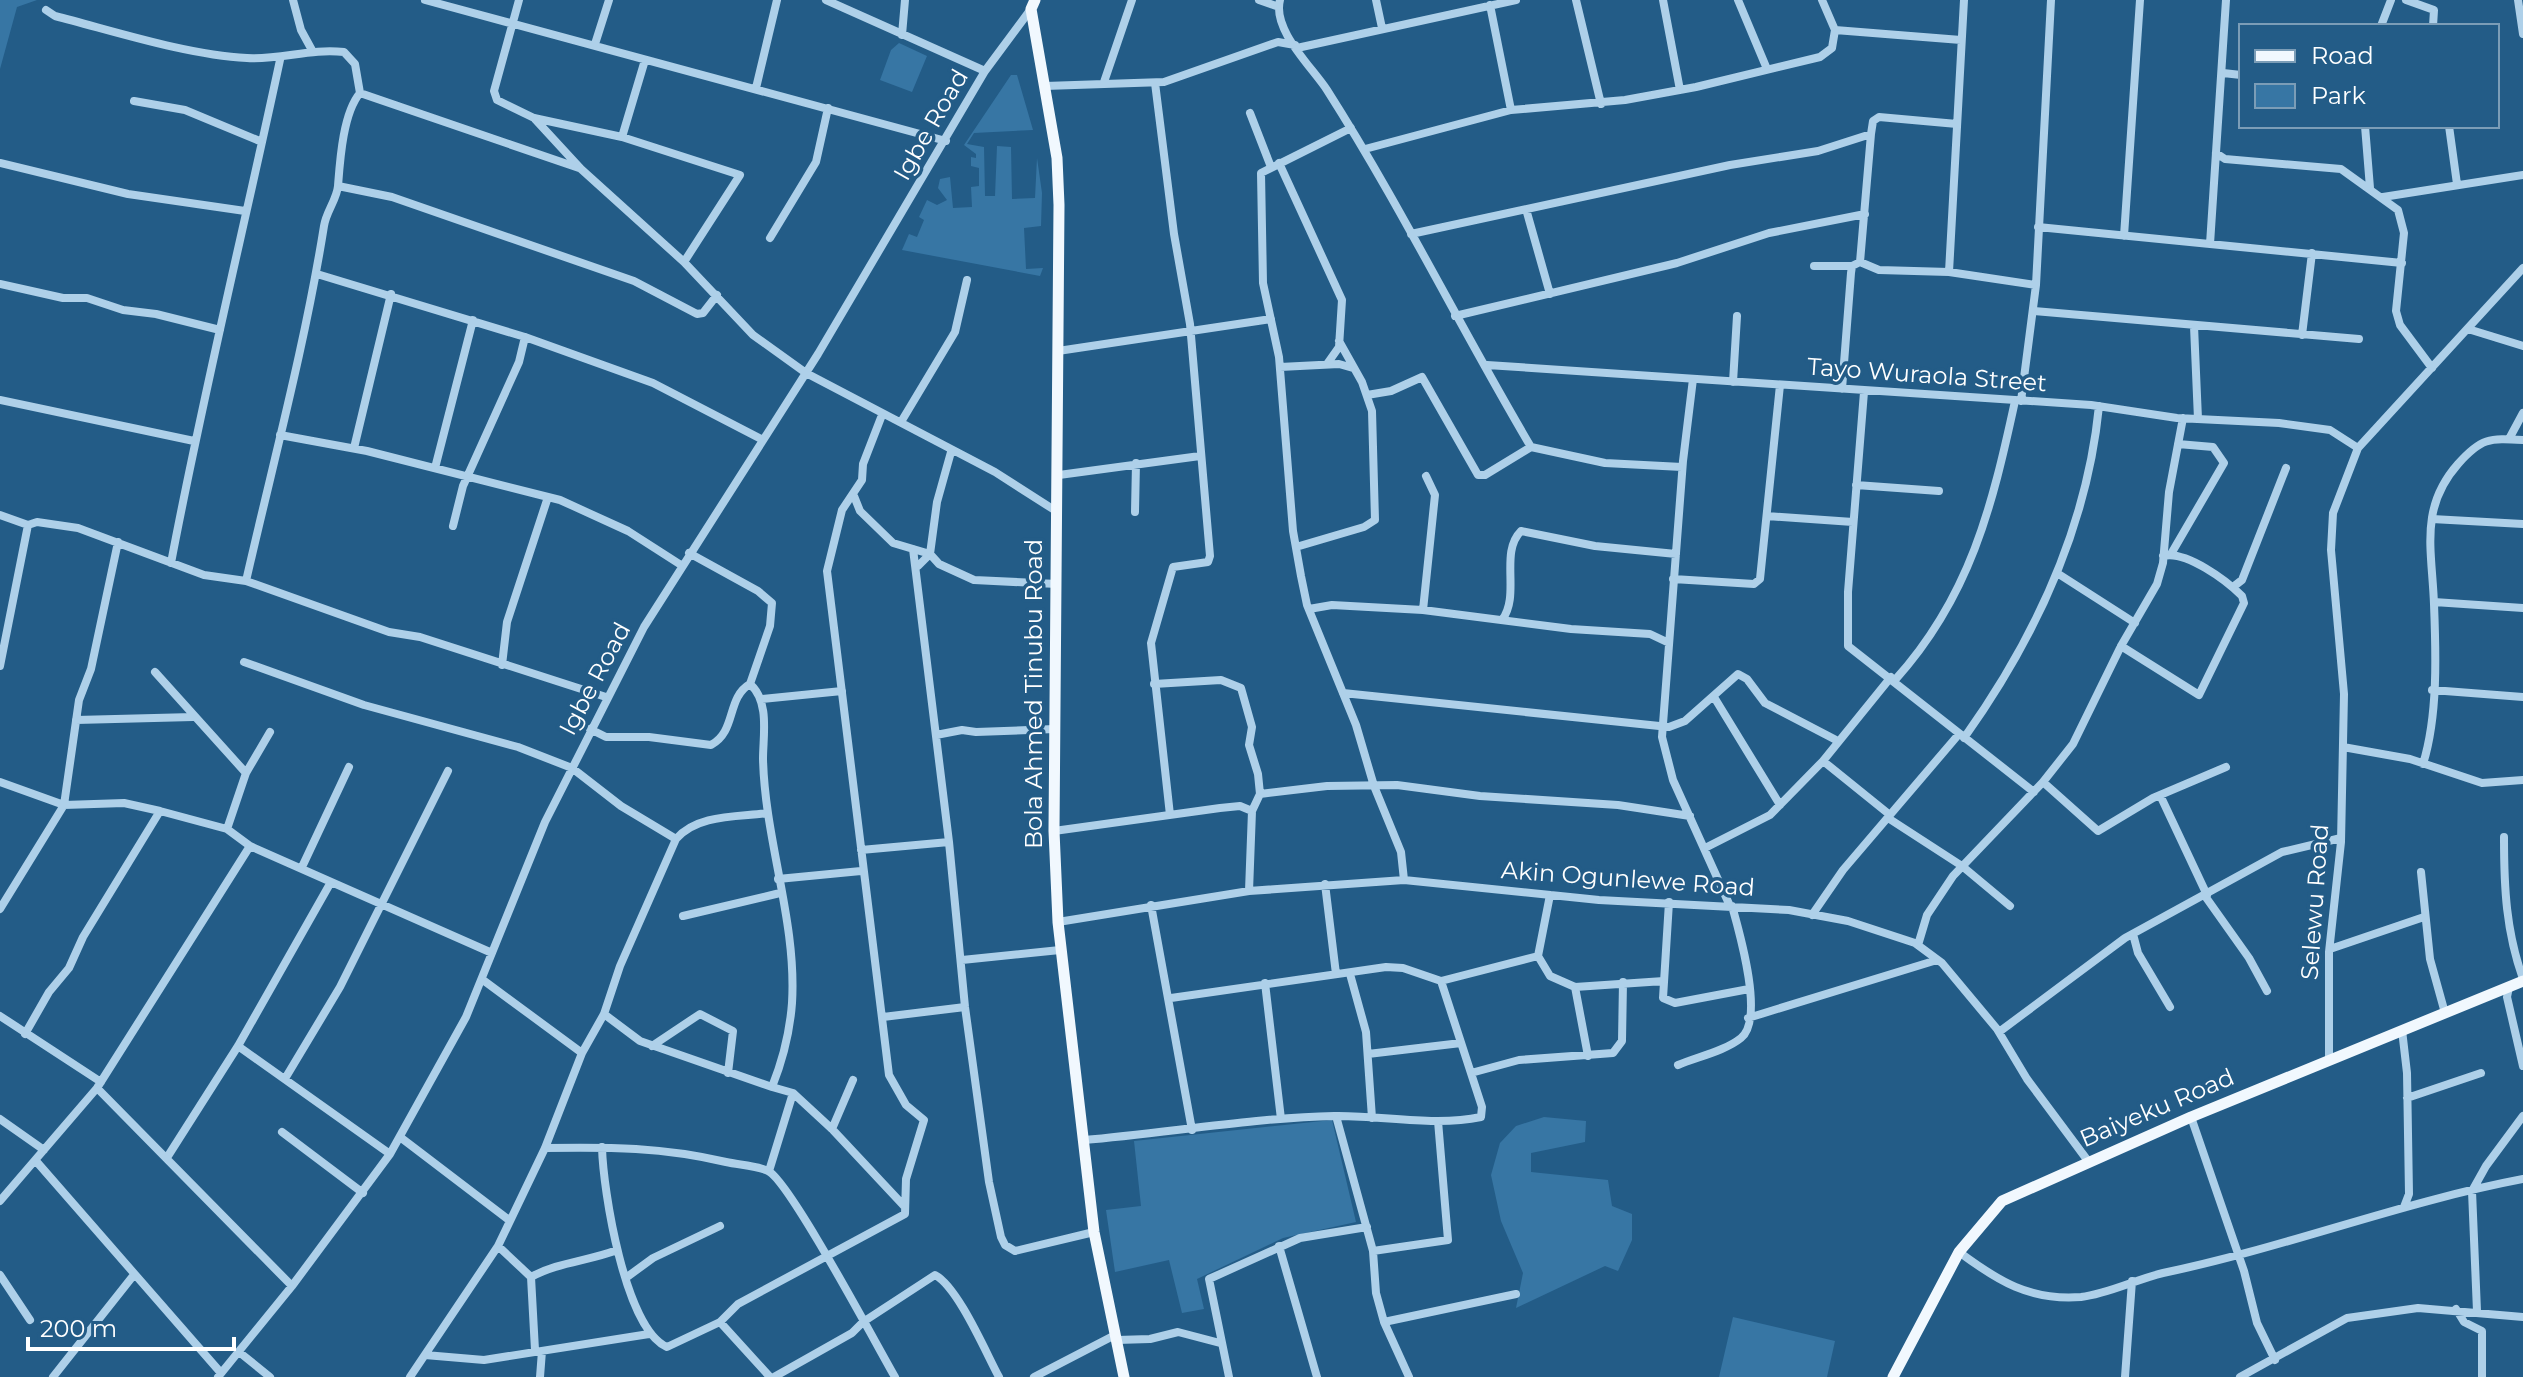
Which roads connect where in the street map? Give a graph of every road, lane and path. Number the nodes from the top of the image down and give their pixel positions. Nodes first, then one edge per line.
1 (293, 0) edge
2 (425, 0) edge
3 (519, 0) edge
4 (609, 0) edge
5 (777, 0) edge
6 (826, 0) edge
7 (905, 0) edge
8 (1132, 0) edge
9 (1259, 0) edge
10 (1376, 0) edge
11 (1462, 0) edge
12 (1516, 0) edge
13 (1576, 0) edge
14 (1663, 0) edge
15 (1738, 0) edge
16 (1822, 0) edge
17 (1964, 0) edge
18 (2051, 0) edge
19 (2140, 0) edge
20 (2226, 0) edge
21 (2391, 0) edge
22 (2406, 0) edge
23 (2518, 0) edge
24 (1033, 4) edge
25 (1280, 4) edge
26 (1490, 5) junction
27 (46, 10) dead end
28 (1464, 10) junction
29 (513, 24) junction
30 (2382, 24) edge
31 (2433, 24) edge
32 (1285, 26) junction
33 (1382, 28) junction
34 (1835, 30) junction
35 (2523, 34) edge
36 (902, 35) junction
37 (1961, 40) junction
38 (1278, 42) junction
39 (595, 44) junction
40 (1296, 47) junction
41 (313, 52) junction
42 (280, 60) junction
43 (645, 60) junction
44 (1767, 69) junction
45 (985, 71) junction
46 (2223, 73) junction
47 (2239, 75) edge
48 (1104, 82) junction
49 (1155, 83) junction
50 (1045, 86) junction
51 (756, 88) junction
52 (1680, 90) junction
53 (360, 93) junction
54 (134, 101) dead end
55 (1601, 104) junction
56 (828, 108) junction
57 (1511, 110) junction
58 (1250, 113) dead end
59 (534, 118) junction
60 (1957, 124) junction
61 (1351, 128) junction
62 (2365, 128) edge
63 (2449, 128) edge
64 (1871, 134) junction
65 (622, 137) junction
66 (946, 141) junction
67 (262, 142) junction
68 (1365, 149) junction
69 (2216, 153) junction
70 (2225, 159) junction
71 (0, 163) edge
72 (2214, 164) junction
73 (1275, 165) junction
74 (581, 169) junction
75 (2523, 175) edge
76 (2457, 184) junction
77 (338, 186) junction
78 (2370, 188) junction
79 (2383, 197) junction
80 (1526, 209) junction
81 (245, 211) junction
82 (1865, 214) junction
83 (2038, 227) junction
84 (1411, 234) junction
85 (2124, 236) junction
86 (770, 238) dead end
87 (2210, 244) junction
88 (2312, 253) junction
89 (684, 262) junction
90 (2402, 263) junction
91 (1856, 264) junction
92 (1814, 266) dead end
93 (2523, 268) edge
94 (1949, 272) junction
95 (317, 274) junction
96 (967, 280) dead end
97 (0, 284) edge
98 (2036, 285) junction
99 (391, 294) junction
100 (1550, 294) junction
101 (717, 295) junction
102 (2034, 311) junction
103 (1455, 316) junction
104 (1737, 316) dead end
105 (1271, 319) junction
106 (473, 320) junction
107 (2194, 326) junction
108 (2468, 329) junction
109 (220, 330) junction
110 (1191, 330) junction
111 (2302, 335) junction
112 (525, 337) junction
113 (2359, 339) dead end
114 (1339, 341) junction
115 (2523, 346) edge
116 (1058, 351) junction
117 (1327, 364) junction
118 (1487, 365) junction
119 (1280, 367) junction
120 (2432, 368) junction
121 (1354, 369) junction
122 (806, 373) junction
123 (1693, 379) junction
124 (1733, 382) junction
125 (1780, 385) junction
126 (1842, 389) junction
127 (1864, 392) junction
128 (1367, 395) junction
129 (0, 400) edge
130 (2018, 401) junction
131 (2099, 406) junction
132 (2523, 413) edge
133 (882, 415) junction
134 (2183, 418) junction
135 (2198, 419) junction
136 (901, 422) junction
137 (280, 435) junction
138 (2509, 439) junction
139 (763, 440) junction
140 (2523, 440) edge
141 (194, 441) junction
142 (2178, 444) junction
143 (1531, 447) junction
144 (354, 448) junction
145 (2358, 448) junction
146 (951, 452) junction
147 (1200, 456) junction
148 (1136, 463) junction
149 (1682, 467) junction
150 (435, 468) junction
151 (2286, 468) dead end
152 (1059, 475) junction
153 (471, 476) junction
154 (1426, 476) dead end
155 (1856, 485) junction
156 (1939, 491) dead end
157 (854, 496) junction
158 (548, 497) junction
159 (1056, 511) junction
160 (1135, 512) dead end
161 (0, 515) edge
162 (1767, 516) junction
163 (2432, 519) junction
164 (1853, 522) junction
165 (2523, 524) edge
166 (28, 525) junction
167 (453, 526) dead end
168 (118, 542) junction
169 (1296, 547) junction
170 (913, 549) junction
171 (689, 553) junction
172 (930, 554) junction
173 (1676, 554) junction
174 (2167, 555) junction
175 (171, 563) junction
176 (681, 565) junction
177 (918, 566) junction
178 (2057, 573) junction
179 (1673, 579) junction
180 (246, 581) junction
181 (1057, 584) junction
182 (2233, 587) junction
183 (0, 601) edge
184 (2434, 602) junction
185 (11, 603) junction
186 (2523, 608) edge
187 (1309, 609) junction
188 (1423, 610) junction
189 (1506, 619) junction
190 (2135, 623) junction
191 (1669, 643) junction
192 (2121, 646) junction
193 (244, 662) dead end
194 (502, 665) junction
195 (0, 666) edge
196 (155, 672) dead end
197 (1893, 678) junction
198 (750, 684) junction
199 (1154, 684) junction
200 (2432, 690) junction
201 (842, 691) junction
202 (1343, 693) junction
203 (606, 697) junction
204 (1714, 697) junction
205 (2523, 697) edge
206 (762, 699) junction
207 (193, 717) junction
208 (76, 720) junction
209 (1662, 726) junction
210 (590, 729) junction
211 (1055, 729) junction
212 (270, 732) dead end
213 (936, 735) junction
214 (1961, 736) junction
215 (1838, 741) junction
216 (2343, 747) junction
217 (1823, 761) junction
218 (2423, 764) junction
219 (349, 767) dead end
220 (2226, 767) dead end
221 (572, 768) junction
222 (448, 771) dead end
223 (246, 773) junction
224 (2523, 780) edge
225 (0, 782) edge
226 (2043, 782) junction
227 (1374, 786) junction
228 (2034, 792) junction
229 (1260, 794) junction
230 (2160, 795) junction
231 (64, 805) junction
232 (1780, 805) junction
233 (160, 811) junction
234 (1252, 811) junction
235 (768, 813) junction
236 (1170, 815) junction
237 (1690, 816) junction
238 (1889, 816) junction
239 (227, 829) junction
240 (1054, 831) junction
241 (2504, 837) dead end
242 (2341, 838) junction
243 (676, 839) junction
244 (949, 842) junction
245 (250, 846) junction
246 (1705, 848) junction
247 (861, 850) junction
248 (1962, 866) junction
249 (302, 867) junction
250 (861, 871) junction
251 (2421, 872) dead end
252 (778, 879) junction
253 (1404, 880) junction
254 (331, 882) junction
255 (1325, 884) junction
256 (1249, 891) junction
257 (780, 893) junction
258 (1550, 895) junction
259 (2206, 895) junction
260 (1669, 902) junction
261 (382, 904) junction
262 (1151, 905) junction
263 (1731, 906) junction
264 (2010, 906) dead end
265 (0, 909) edge
266 (1812, 915) junction
267 (683, 916) dead end
268 (2424, 917) junction
269 (1058, 922) junction
270 (2133, 934) junction
271 (1918, 945) junction
272 (2330, 949) junction
273 (1060, 950) junction
274 (492, 953) junction
275 (1538, 956) junction
276 (962, 960) junction
277 (1937, 960) junction
278 (1336, 974) junction
279 (1350, 974) junction
280 (483, 980) junction
281 (2523, 980) edge
282 (1441, 981) junction
283 (1664, 981) junction
284 (1623, 982) junction
285 (1265, 983) junction
286 (1575, 987) junction
287 (2509, 987) junction
288 (1749, 989) junction
289 (2267, 991) dead end
290 (1171, 998) junction
291 (965, 1007) junction
292 (2170, 1007) dead end
293 (2445, 1013) junction
294 (604, 1014) junction
295 (0, 1016) edge
296 (883, 1017) junction
297 (1748, 1018) junction
298 (2402, 1030) junction
299 (1999, 1032) junction
300 (25, 1034) junction
301 (1461, 1043) junction
302 (238, 1046) junction
303 (652, 1046) junction
304 (582, 1053) junction
305 (1368, 1054) junction
306 (1588, 1056) junction
307 (2329, 1060) junction
308 (1678, 1065) dead end
309 (2523, 1066) edge
310 (728, 1073) junction
311 (1471, 1073) junction
312 (2481, 1073) dead end
313 (286, 1077) junction
314 (853, 1080) dead end
315 (99, 1085) junction
316 (772, 1087) junction
317 (793, 1093) junction
318 (2407, 1098) junction
319 (1336, 1116) junction
320 (2523, 1116) edge
321 (2191, 1117) junction
322 (1372, 1118) junction
323 (0, 1119) edge
324 (1281, 1119) junction
325 (1438, 1121) junction
326 (832, 1129) junction
327 (1192, 1130) junction
328 (282, 1132) dead end
329 (400, 1137) junction
330 (1084, 1140) junction
331 (602, 1147) junction
332 (545, 1148) junction
333 (44, 1150) junction
334 (390, 1154) junction
335 (168, 1156) junction
336 (36, 1161) junction
337 (2088, 1161) junction
338 (769, 1171) junction
339 (2523, 1179) edge
340 (2472, 1191) junction
341 (363, 1193) junction
342 (2409, 1194) junction
343 (0, 1201) edge
344 (2418, 1204) junction
345 (2404, 1207) junction
346 (905, 1208) junction
347 (509, 1220) junction
348 (720, 1226) dead end
349 (1367, 1227) junction
350 (1094, 1232) junction
351 (498, 1246) junction
352 (1279, 1246) junction
353 (617, 1250) junction
354 (1373, 1251) junction
355 (1959, 1252) junction
356 (2238, 1254) junction
357 (826, 1255) junction
358 (0, 1275) edge
359 (133, 1276) junction
360 (531, 1277) junction
361 (627, 1277) junction
362 (2132, 1281) junction
363 (292, 1286) junction
364 (1516, 1294) dead end
365 (2456, 1309) junction
366 (2477, 1311) junction
367 (2523, 1317) edge
368 (30, 1320) dead end
369 (720, 1322) junction
370 (863, 1322) junction
371 (1384, 1322) junction
372 (649, 1334) junction
373 (1116, 1338) junction
374 (1220, 1343) junction
375 (539, 1350) junction
376 (239, 1352) junction
377 (425, 1355) junction
378 (2275, 1360) junction
379 (220, 1375) edge
380 (53, 1377) edge
381 (270, 1377) edge
382 (410, 1377) edge
383 (540, 1377) edge
384 (772, 1377) edge
385 (895, 1377) edge
386 (999, 1377) edge
387 (1034, 1377) edge
388 (1124, 1377) edge
389 (1229, 1377) edge
390 (1317, 1377) edge
391 (1409, 1377) edge
392 (1893, 1377) edge
393 (2125, 1377) edge
394 (2240, 1377) edge
395 (2482, 1377) edge

1 - 41 street
2 - 29 street
3 - 29 street
4 - 39 street
5 - 51 street
6 - 36 street
7 - 36 street
8 - 48 street
9 - 25 street
10 - 33 street
11 - 28 street
12 - 26 street
13 - 55 street
14 - 52 street
15 - 44 street
16 - 34 street
17 - 37 street
18 - 83 street
19 - 85 street
20 - 46 street
21 - 30 street
22 - 31 street
23 - 35 street
24 - 45 street, Igbe Road
24 - 50 main road, Bola Ahmed Tinubu Road
25 - 32 street
26 - 28 street
26 - 57 street
27 - 42 street
28 - 33 street
29 - 39 street
29 - 59 street
32 - 38 street
32 - 40 street
33 - 40 street
34 - 37 street
34 - 44 street
36 - 45 street
37 - 60 street
38 - 40 street
38 - 49 street
39 - 43 street
40 - 61 street
41 - 42 street
41 - 53 street
42 - 67 street
43 - 51 street
43 - 65 street
44 - 52 street
45 - 66 street, Igbe Road
46 - 47 street
46 - 69 street
48 - 49 street
48 - 50 street
49 - 110 street
50 - 116 main road, Bola Ahmed Tinubu Road
51 - 56 street
52 - 55 street
53 - 74 street
53 - 77 street
54 - 67 street
55 - 57 street
56 - 66 street
56 - 86 street
57 - 68 street
58 - 73 street
59 - 65 street
59 - 74 street
60 - 64 street
60 - 94 street
61 - 68 street
61 - 73 street
62 - 78 street
63 - 76 street
64 - 80 street
64 - 82 street
65 - 89 street
66 - 122 street, Igbe Road
67 - 81 street
68 - 84 street
69 - 70 street
69 - 72 street
70 - 72 street
70 - 78 street
71 - 81 street
72 - 87 street
73 - 105 street
73 - 114 street
74 - 89 street
75 - 76 street
76 - 79 street
77 - 95 street
77 - 101 street
78 - 79 street
79 - 90 street
80 - 84 street
80 - 100 street
81 - 109 street
82 - 91 street
82 - 100 street
83 - 85 street
83 - 98 street
84 - 103 street
85 - 87 street
87 - 88 street
88 - 90 street
88 - 111 street
89 - 101 street
90 - 120 street
91 - 92 street
91 - 94 street
91 - 126 street
93 - 108 street
94 - 98 street
95 - 99 street
95 - 137 street
96 - 136 street
97 - 109 street
98 - 102 street
99 - 106 street
99 - 144 street
100 - 103 street
101 - 122 street
102 - 107 street
102 - 130 street
103 - 118 street
104 - 124 street
105 - 110 street
105 - 119 street
106 - 112 street
106 - 150 street
107 - 111 street
107 - 135 street
108 - 115 street
108 - 120 street
109 - 141 street
110 - 116 street
110 - 147 street
111 - 113 street
112 - 139 street
112 - 153 street
114 - 117 street
114 - 121 street
116 - 152 main road, Bola Ahmed Tinubu Road
117 - 119 street
117 - 121 street
118 - 123 street, Tayo Wuraola Street
118 - 143 street
119 - 169 street
120 - 145 street
121 - 128 street
122 - 133 street
122 - 139 street, Igbe Road
123 - 124 street, Tayo Wuraola Street
123 - 149 street
124 - 125 street, Tayo Wuraola Street
125 - 126 street, Tayo Wuraola Street
125 - 162 street
126 - 127 street, Tayo Wuraola Street
127 - 130 street, Tayo Wuraola Street
127 - 155 street
128 - 143 street
128 - 169 street
129 - 141 street
130 - 131 street, Tayo Wuraola Street
130 - 197 street
131 - 134 street, Tayo Wuraola Street
131 - 178 street
132 - 138 street
133 - 136 street
133 - 157 street
134 - 135 street, Tayo Wuraola Street
134 - 142 street
135 - 145 street, Tayo Wuraola Street
136 - 146 street
137 - 144 street
137 - 180 street
138 - 140 street
138 - 163 street
139 - 171 street, Igbe Road
141 - 175 street
142 - 174 street
142 - 174 street
143 - 149 street
144 - 150 street
145 - 216 street, Selewu Road
146 - 159 street
146 - 172 street
147 - 148 street
147 - 199 street
148 - 152 street
148 - 160 street
149 - 173 street
150 - 153 street
151 - 182 street
152 - 159 main road, Bola Ahmed Tinubu Road
153 - 158 street
153 - 167 street
154 - 188 street
155 - 156 street
155 - 164 street
157 - 170 street
157 - 201 street
158 - 176 street
158 - 194 street
159 - 181 main road, Bola Ahmed Tinubu Road
161 - 166 street
162 - 164 street
162 - 179 street
163 - 165 street
163 - 184 street
164 - 197 street
166 - 168 street
166 - 185 street
168 - 175 street
168 - 208 street
169 - 187 street
170 - 172 street
170 - 177 street
171 - 176 street, Igbe Road
171 - 198 street
172 - 177 street
172 - 181 street
173 - 179 street
173 - 189 street
174 - 182 street
174 - 190 street
175 - 180 street
176 - 203 street, Igbe Road
177 - 213 street
178 - 190 street
178 - 214 street
179 - 191 street
180 - 194 street
181 - 211 main road, Bola Ahmed Tinubu Road
182 - 192 street
183 - 185 street
184 - 186 street
184 - 200 street
185 - 195 street
187 - 188 street
187 - 202 street
188 - 189 street
189 - 191 street
190 - 192 street
191 - 209 street
192 - 226 street
193 - 221 street
194 - 203 street
196 - 207 street
197 - 214 street
197 - 215 street
198 - 206 street
198 - 210 street
199 - 229 street
199 - 236 street
200 - 205 street
200 - 218 street
201 - 206 street
201 - 247 street
202 - 209 street
202 - 227 street
203 - 210 street, Igbe Road
204 - 209 street
204 - 215 street
204 - 232 street
206 - 235 street
207 - 208 street
207 - 223 street
208 - 231 street
209 - 237 street
210 - 221 street, Igbe Road
211 - 213 street
211 - 240 main road, Bola Ahmed Tinubu Road
212 - 223 street
213 - 244 street
214 - 228 street
214 - 238 street
215 - 217 street
216 - 218 street
216 - 242 street, Selewu Road
217 - 232 street
217 - 238 street
218 - 224 street
219 - 249 street
220 - 230 street
221 - 243 street
221 - 274 street, Igbe Road
222 - 261 street
223 - 239 street
225 - 231 street
226 - 228 street
226 - 230 street
227 - 229 street
227 - 237 street
227 - 253 street
228 - 248 street
229 - 234 street
230 - 259 street
231 - 233 street
231 - 265 street
232 - 246 street
233 - 239 street
233 - 300 street
234 - 236 street
234 - 256 street
235 - 243 street
235 - 252 street
236 - 240 street
237 - 246 street
238 - 248 street
238 - 266 street
239 - 245 street
240 - 269 main road, Bola Ahmed Tinubu Road
241 - 281 street
242 - 259 street
242 - 272 street, Selewu Road
243 - 294 street
244 - 247 street
244 - 276 street
245 - 249 street
245 - 315 street
246 - 263 street
247 - 250 street
248 - 264 street
248 - 271 street
249 - 254 street
250 - 252 street
250 - 296 street
251 - 268 street
252 - 257 street
253 - 255 street, Akin Ogunlewe Road
253 - 258 street, Akin Ogunlewe Road
254 - 261 street
254 - 302 street
255 - 256 street, Akin Ogunlewe Road
255 - 278 street
256 - 262 street, Akin Ogunlewe Road
257 - 267 street
257 - 316 street
258 - 260 street, Akin Ogunlewe Road
258 - 275 street
259 - 270 street
259 - 289 street
260 - 263 street, Akin Ogunlewe Road
260 - 283 street
261 - 274 street
261 - 313 street
262 - 269 street, Akin Ogunlewe Road
262 - 290 street
263 - 266 street, Akin Ogunlewe Road
263 - 288 street
266 - 271 street, Akin Ogunlewe Road
268 - 272 street
268 - 293 street
269 - 273 main road, Bola Ahmed Tinubu Road
270 - 292 street
270 - 299 street
271 - 277 street, Akin Ogunlewe Road
272 - 307 street, Selewu Road
273 - 276 street
273 - 330 main road, Bola Ahmed Tinubu Road
274 - 280 street, Igbe Road
275 - 282 street
275 - 286 street
276 - 291 street
277 - 297 street
277 - 299 street, Akin Ogunlewe Road
278 - 279 street
278 - 285 street
279 - 282 street
279 - 305 street
280 - 304 street
280 - 329 street, Igbe Road
281 - 287 main road, Baiyeku Road
282 - 301 street
283 - 284 street
283 - 288 street
284 - 286 street
284 - 306 street
285 - 290 street
285 - 324 street
286 - 306 street
287 - 293 main road, Baiyeku Road
287 - 309 street
288 - 297 street
290 - 327 street
291 - 296 street
291 - 350 street
293 - 298 main road, Baiyeku Road
294 - 303 street
294 - 304 street
295 - 300 street
296 - 346 street
297 - 308 street
298 - 307 main road, Baiyeku Road
298 - 318 street
299 - 337 street, Akin Ogunlewe Road
300 - 315 street
301 - 305 street
301 - 311 street
302 - 313 street
302 - 335 street
303 - 310 street
303 - 310 street
304 - 332 street
305 - 322 street
306 - 311 street
307 - 321 main road, Baiyeku Road
310 - 316 street
311 - 325 street
312 - 318 street
313 - 334 street
314 - 326 street
315 - 333 street
315 - 335 street
316 - 317 street
317 - 326 street
317 - 338 street
318 - 342 street
319 - 322 street
319 - 324 street
319 - 349 street
320 - 340 street
321 - 337 main road, Baiyeku Road
321 - 356 street
322 - 325 street
323 - 333 street
324 - 327 street
325 - 354 street
326 - 346 street
327 - 330 street
328 - 341 street
329 - 334 street, Igbe Road
329 - 347 street
330 - 350 main road, Bola Ahmed Tinubu Road
331 - 332 street
331 - 338 street
331 - 353 street
332 - 347 street
333 - 336 street
334 - 341 street, Igbe Road
335 - 363 street
336 - 343 street
336 - 359 street
337 - 355 main road, Baiyeku Road
338 - 357 street
339 - 340 street
340 - 344 street
340 - 366 street
341 - 363 street, Igbe Road
342 - 344 street
342 - 345 street
344 - 345 street
345 - 356 street
346 - 357 street
347 - 351 street
348 - 361 street
349 - 352 street
349 - 354 street
350 - 373 main road, Bola Ahmed Tinubu Road
351 - 360 street
351 - 377 street
352 - 374 street
352 - 390 street
353 - 360 street
353 - 361 street
354 - 371 street
355 - 362 street
355 - 392 main road, Baiyeku Road
356 - 362 street
356 - 378 street
357 - 369 street
357 - 370 street
358 - 368 street
359 - 379 street
359 - 380 street
360 - 375 street
361 - 372 street
362 - 393 street
363 - 376 street, Igbe Road
364 - 371 street
365 - 366 street
365 - 378 street
365 - 395 street
366 - 367 street
369 - 372 street
369 - 384 street
370 - 384 street
370 - 385 street
370 - 386 street
371 - 391 street
372 - 375 street
373 - 374 street
373 - 387 street
373 - 388 main road, Bola Ahmed Tinubu Road
374 - 389 street
375 - 377 street
375 - 383 street
376 - 379 street, Igbe Road
376 - 381 street
377 - 382 street
378 - 394 street

